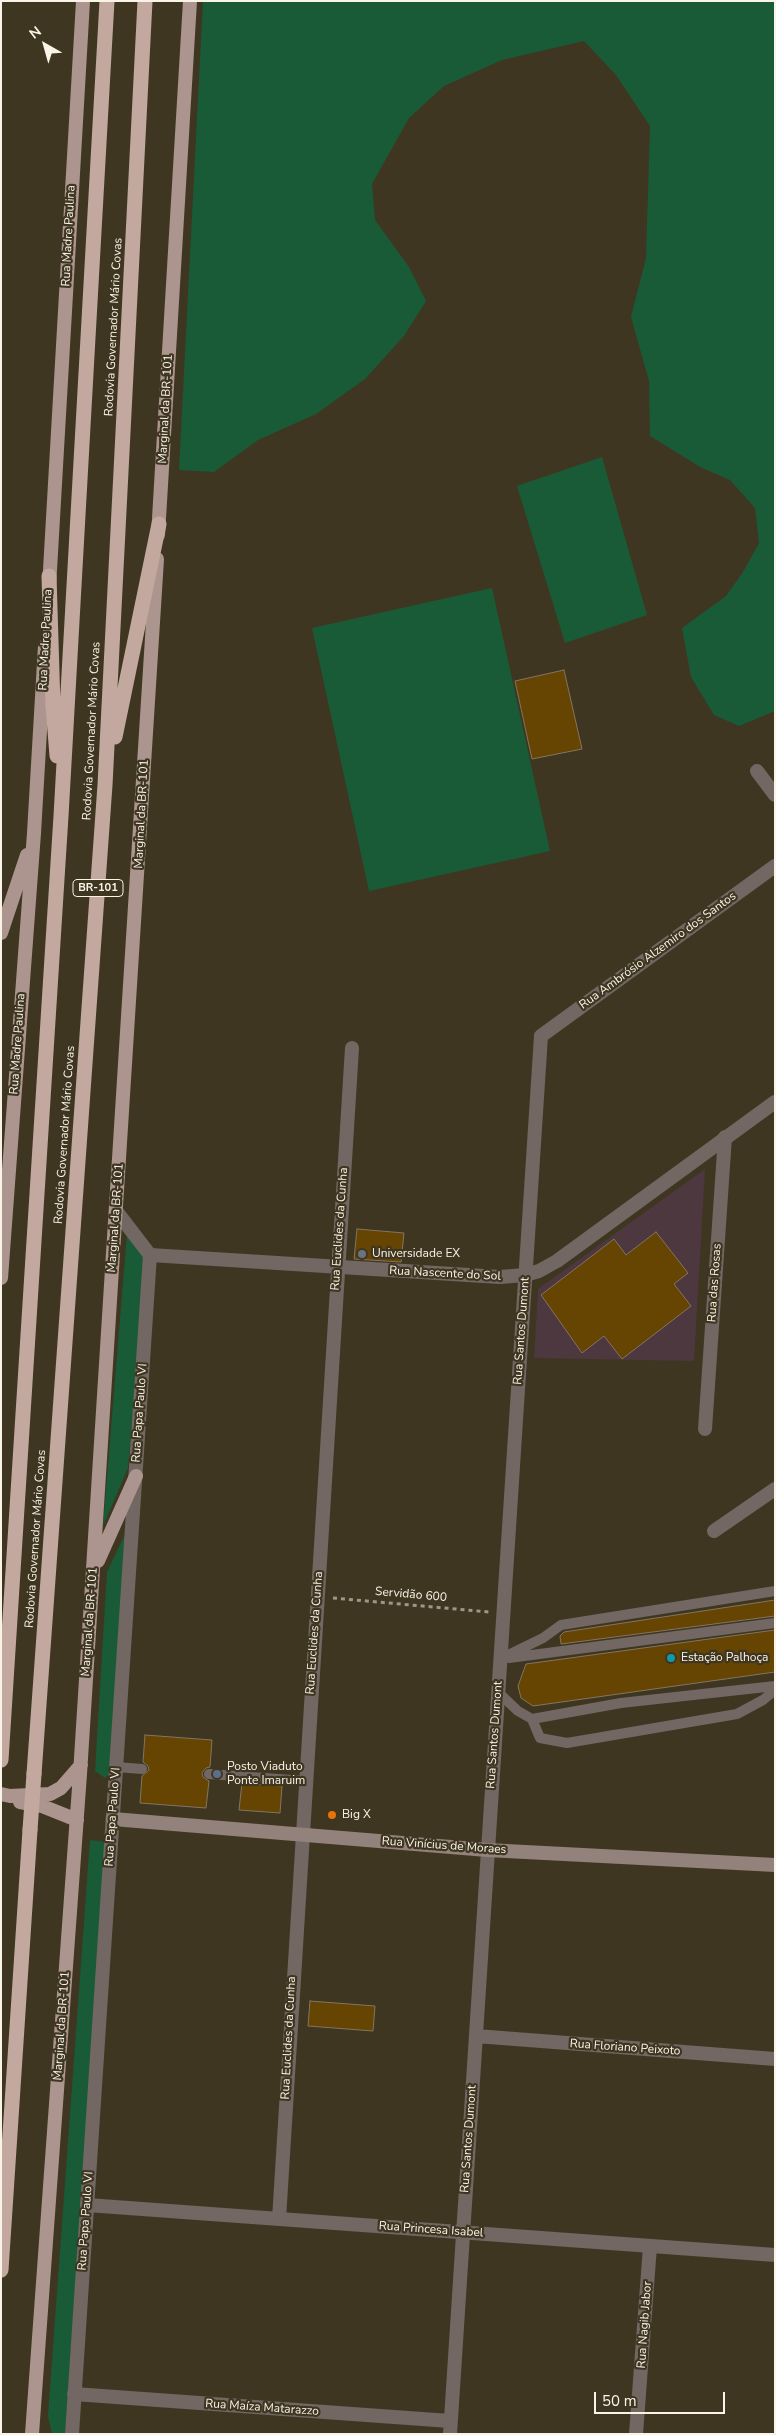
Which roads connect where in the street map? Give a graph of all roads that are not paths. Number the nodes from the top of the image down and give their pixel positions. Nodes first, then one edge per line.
1 (83, 1) edge
2 (107, 1) edge
3 (145, 1) edge
4 (190, 1) edge
5 (159, 524) junction
6 (49, 576) junction
7 (757, 771) dead end
8 (105, 785) junction
9 (775, 795) edge
10 (61, 816) junction
11 (34, 832) junction
12 (775, 866) edge
13 (1, 933) edge
14 (541, 1036) joint
15 (352, 1048) dead end
16 (775, 1102) edge
17 (725, 1137) junction
18 (117, 1212) junction
19 (150, 1255) junction
20 (338, 1268) junction
21 (525, 1275) junction
22 (1, 1278) edge
23 (705, 1429) dead end
24 (136, 1476) junction
25 (775, 1489) edge
26 (714, 1532) dead end
27 (94, 1571) junction
28 (775, 1590) edge
29 (775, 1623) edge
30 (500, 1659) junction
31 (775, 1686) edge
32 (775, 1690) edge
33 (498, 1692) junction
34 (532, 1719) junction
35 (1, 1760) edge
36 (81, 1765) junction
37 (116, 1767) junction
38 (142, 1769) dead end
39 (209, 1774) dead end
40 (306, 1781) junction
41 (1, 1794) edge
42 (1, 1801) edge
43 (113, 1819) junction
44 (77, 1820) junction
45 (301, 1836) junction
46 (487, 1850) junction
47 (775, 1865) edge
48 (476, 2036) junction
49 (775, 2059) edge
50 (87, 2205) junction
51 (279, 2218) junction
52 (463, 2232) junction
53 (650, 2246) junction
54 (775, 2255) edge
55 (1, 2270) edge
56 (74, 2394) junction
57 (34, 2398) junction
58 (450, 2427) edge
59 (32, 2434) edge
60 (40, 2434) edge
61 (72, 2434) edge
62 (636, 2434) edge

1 - 6 main road, Rua Madre Paulina
2 - 10 highway, Rodovia Governador Mário Covas / BR-101
3 - 8 highway, Rodovia Governador Mário Covas / BR-101
4 - 5 main road, Marginal da BR-101
5 - 8 highway
5 - 18 main road, Marginal da BR-101
6 - 10 highway
6 - 11 main road, Rua Madre Paulina
7 - 9 street
8 - 55 highway, Rodovia Governador Mário Covas / BR-101, bridge
10 - 35 highway, Rodovia Governador Mário Covas / BR-101
11 - 13 main road
11 - 22 main road, Rua Madre Paulina
12 - 14 street, Rua Ambrósio Alzemiro dos Santos
14 - 21 street, Rua Santos Dumont
15 - 20 street, Rua Euclides da Cunha
16 - 17 street, Rua Nascente do Sol
17 - 21 street, Rua Nascente do Sol
17 - 23 street, Rua das Rosas
18 - 19 street
18 - 27 main road, Marginal da BR-101
19 - 20 street, Rua Nascente do Sol
19 - 24 street, Rua Papa Paulo VI
20 - 21 street, Rua Nascente do Sol
20 - 40 street, Rua Euclides da Cunha
21 - 30 street, Rua Santos Dumont
24 - 27 main road
24 - 37 street, Rua Papa Paulo VI
25 - 26 street
27 - 36 main road, Marginal da BR-101
28 - 30 lane
29 - 30 lane
30 - 33 street, Rua Santos Dumont
31 - 34 lane
32 - 34 lane
33 - 34 lane
33 - 46 street, Rua Santos Dumont
36 - 41 main road
36 - 44 main road, Marginal da BR-101
37 - 38 lane
37 - 43 street, Rua Papa Paulo VI
39 - 40 lane
40 - 45 street, Rua Euclides da Cunha
42 - 44 main road
43 - 45 main road, Rua Vinícius de Moraes
43 - 50 street, Rua Papa Paulo VI
44 - 57 main road, Marginal da BR-101
45 - 46 main road, Rua Vinícius de Moraes
45 - 51 street, Rua Euclides da Cunha
46 - 47 main road, Rua Vinícius de Moraes
46 - 48 street, Rua Santos Dumont
48 - 49 street, Rua Floriano Peixoto
48 - 52 street, Rua Santos Dumont
50 - 51 street, Rua Princesa Isabel
50 - 56 street, Rua Papa Paulo VI
51 - 52 street, Rua Princesa Isabel
52 - 53 street, Rua Princesa Isabel
52 - 58 street, Rua Santos Dumont
53 - 54 street, Rua Princesa Isabel
53 - 62 street, Rua Nagib Jabor
56 - 58 street, Rua Maíza Matarazzo
56 - 61 street, Rua Papa Paulo VI
57 - 59 main road, Marginal da BR-101
57 - 60 main road

